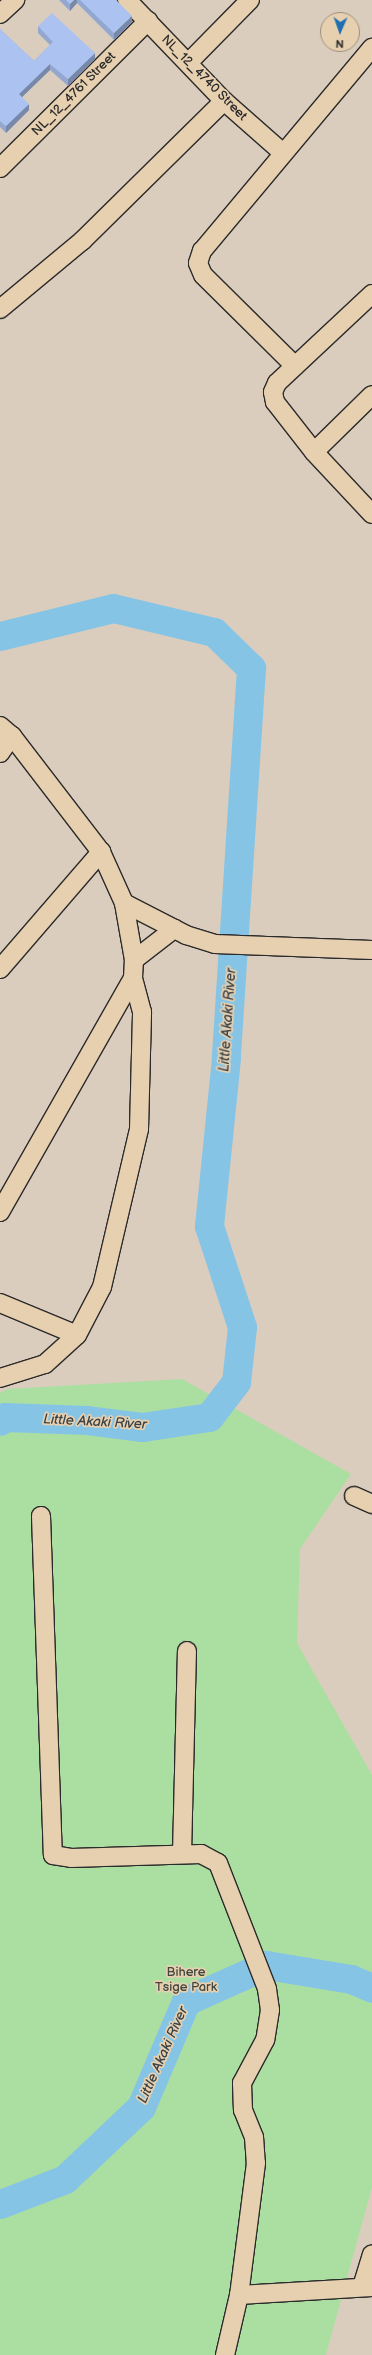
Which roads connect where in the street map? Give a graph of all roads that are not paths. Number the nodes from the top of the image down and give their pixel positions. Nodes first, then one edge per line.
1 (15, 0) edge
2 (127, 0) edge
3 (250, 0) edge
4 (0, 14) edge
5 (148, 21) junction
6 (372, 48) edge
7 (189, 62) junction
8 (224, 101) junction
9 (283, 153) junction
10 (0, 168) edge
11 (372, 294) edge
12 (0, 309) edge
13 (295, 366) junction
14 (372, 395) edge
15 (314, 452) junction
16 (372, 514) edge
17 (6, 731) edge
18 (0, 753) edge
19 (101, 852) junction
20 (124, 903) junction
21 (174, 929) junction
22 (372, 950) edge
23 (134, 960) junction
24 (0, 969) edge
25 (133, 978) junction
26 (0, 1212) edge
27 (0, 1303) edge
28 (77, 1335) junction
29 (0, 1378) edge
30 (354, 1496) dead end
31 (372, 1504) edge
32 (40, 1516) dead end
33 (187, 1651) dead end
34 (182, 1854) junction
35 (372, 2254) edge
36 (367, 2287) edge
37 (239, 2295) junction
38 (225, 2355) edge

1 - 4 street
2 - 5 street, NL_12_4740 Street
3 - 7 street
5 - 7 street, NL_12_4740 Street
5 - 10 street, NL_12_4761 Street
6 - 9 street
7 - 8 street, NL_12_4740 Street
8 - 9 street, NL_12_4740 Street
8 - 12 street
9 - 13 street
11 - 13 street
13 - 15 street
14 - 15 street
15 - 16 street
17 - 18 street
17 - 19 street
19 - 20 street
19 - 24 street
20 - 21 street
20 - 23 street
21 - 22 street
21 - 23 street
23 - 25 street
25 - 26 street
25 - 28 street
27 - 28 street
28 - 29 street
30 - 31 street
32 - 34 street
33 - 34 street
34 - 37 street
35 - 36 street
36 - 37 street
37 - 38 street

